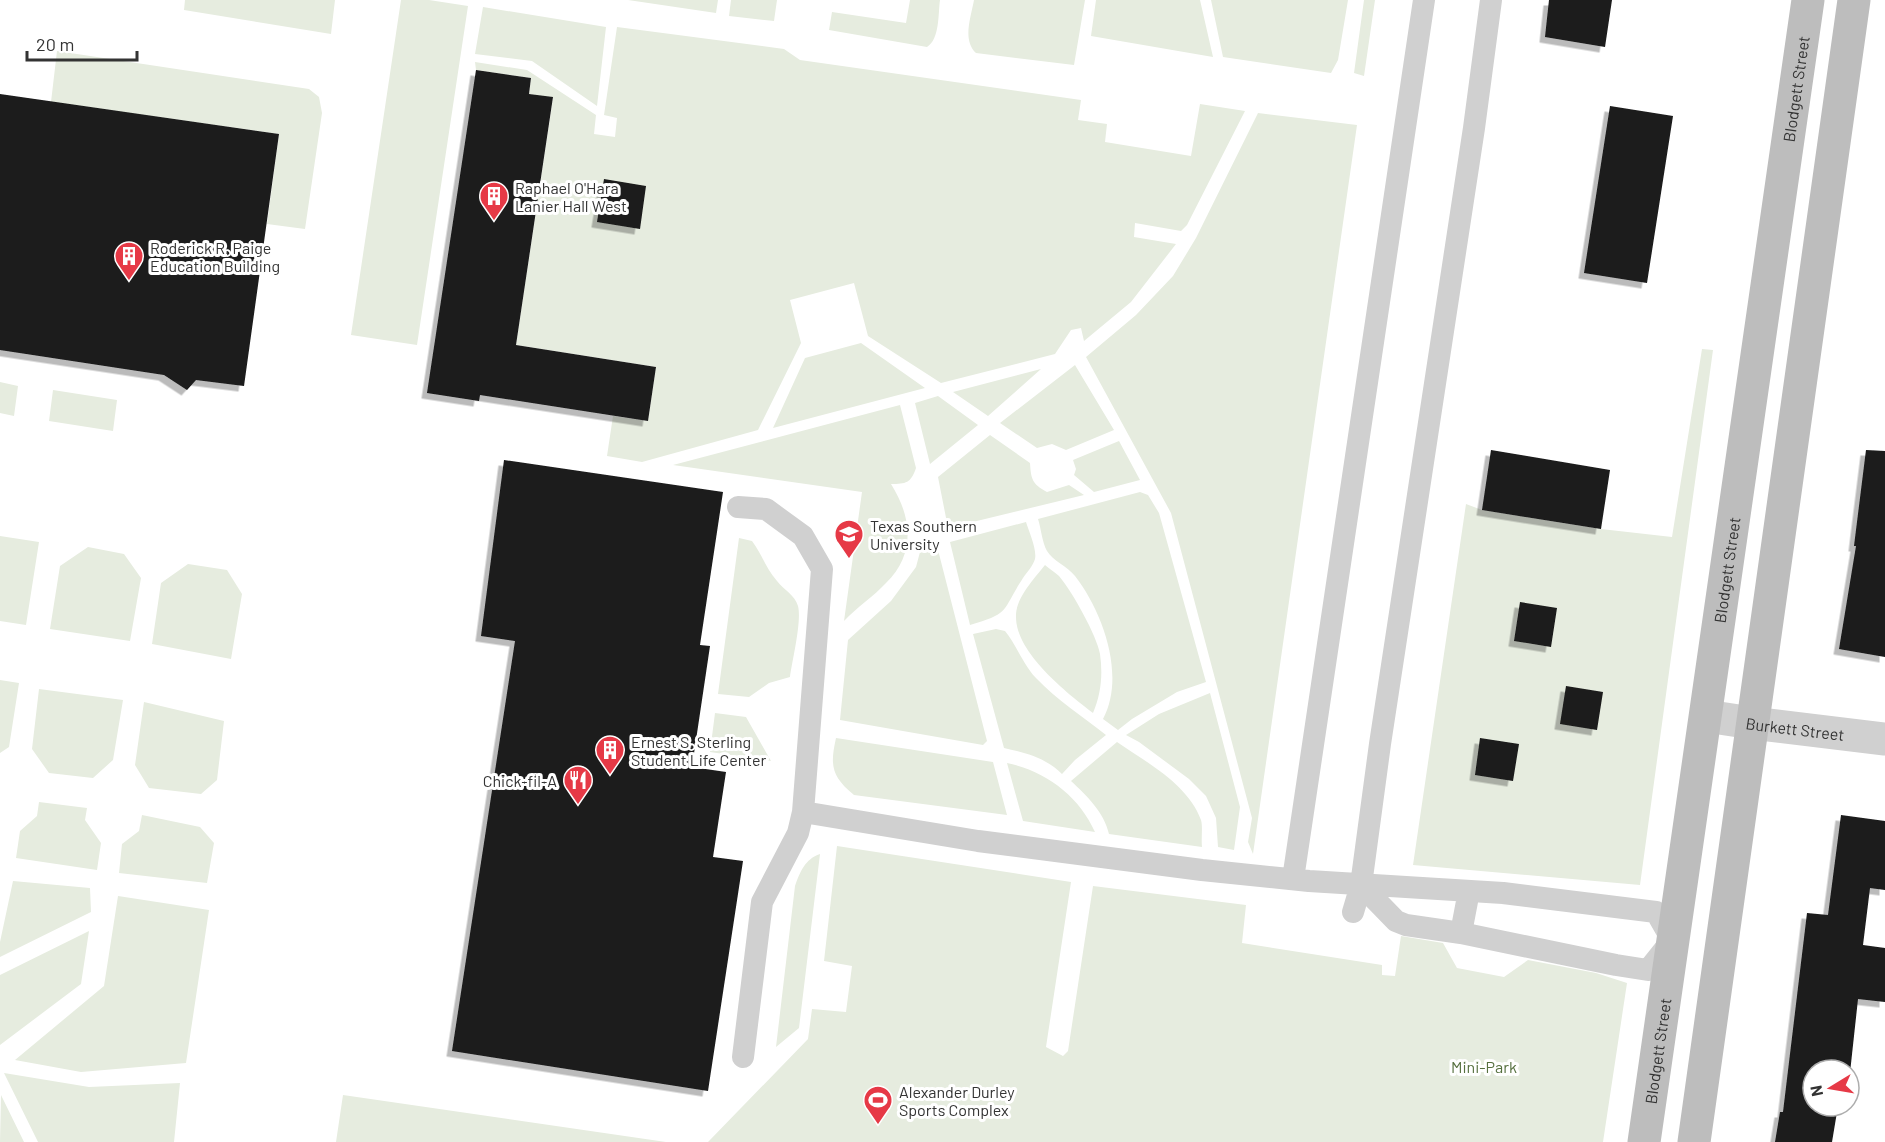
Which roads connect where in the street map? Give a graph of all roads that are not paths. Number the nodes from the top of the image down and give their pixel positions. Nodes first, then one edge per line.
1 (1424, 0) edge
2 (1491, 0) edge
3 (1808, 0) edge
4 (1854, 0) edge
5 (1796, 80) junction
6 (1842, 85) junction
7 (738, 507) dead end
8 (1706, 716) junction
9 (1752, 723) junction
10 (1885, 739) edge
11 (803, 812) junction
12 (1293, 879) junction
13 (1361, 885) junction
14 (1469, 891) junction
15 (1353, 912) dead end
16 (1461, 933) junction
17 (1672, 940) junction
18 (1720, 948) junction
19 (743, 1057) dead end
20 (1644, 1142) edge
21 (1694, 1142) edge

1 - 12 lane
2 - 13 lane
3 - 5 main road, Blodgett Street
4 - 6 main road
5 - 6 main road
5 - 8 main road, Blodgett Street
6 - 9 main road
7 - 11 lane
8 - 9 street, Burkett Street
8 - 17 main road, Blodgett Street
9 - 10 street, Burkett Street
9 - 18 main road
11 - 12 lane
11 - 19 lane
12 - 13 lane
13 - 14 lane
13 - 15 lane
13 - 16 lane
14 - 16 lane
14 - 17 lane
16 - 17 lane
17 - 18 main road
17 - 20 main road, Blodgett Street
18 - 21 main road

